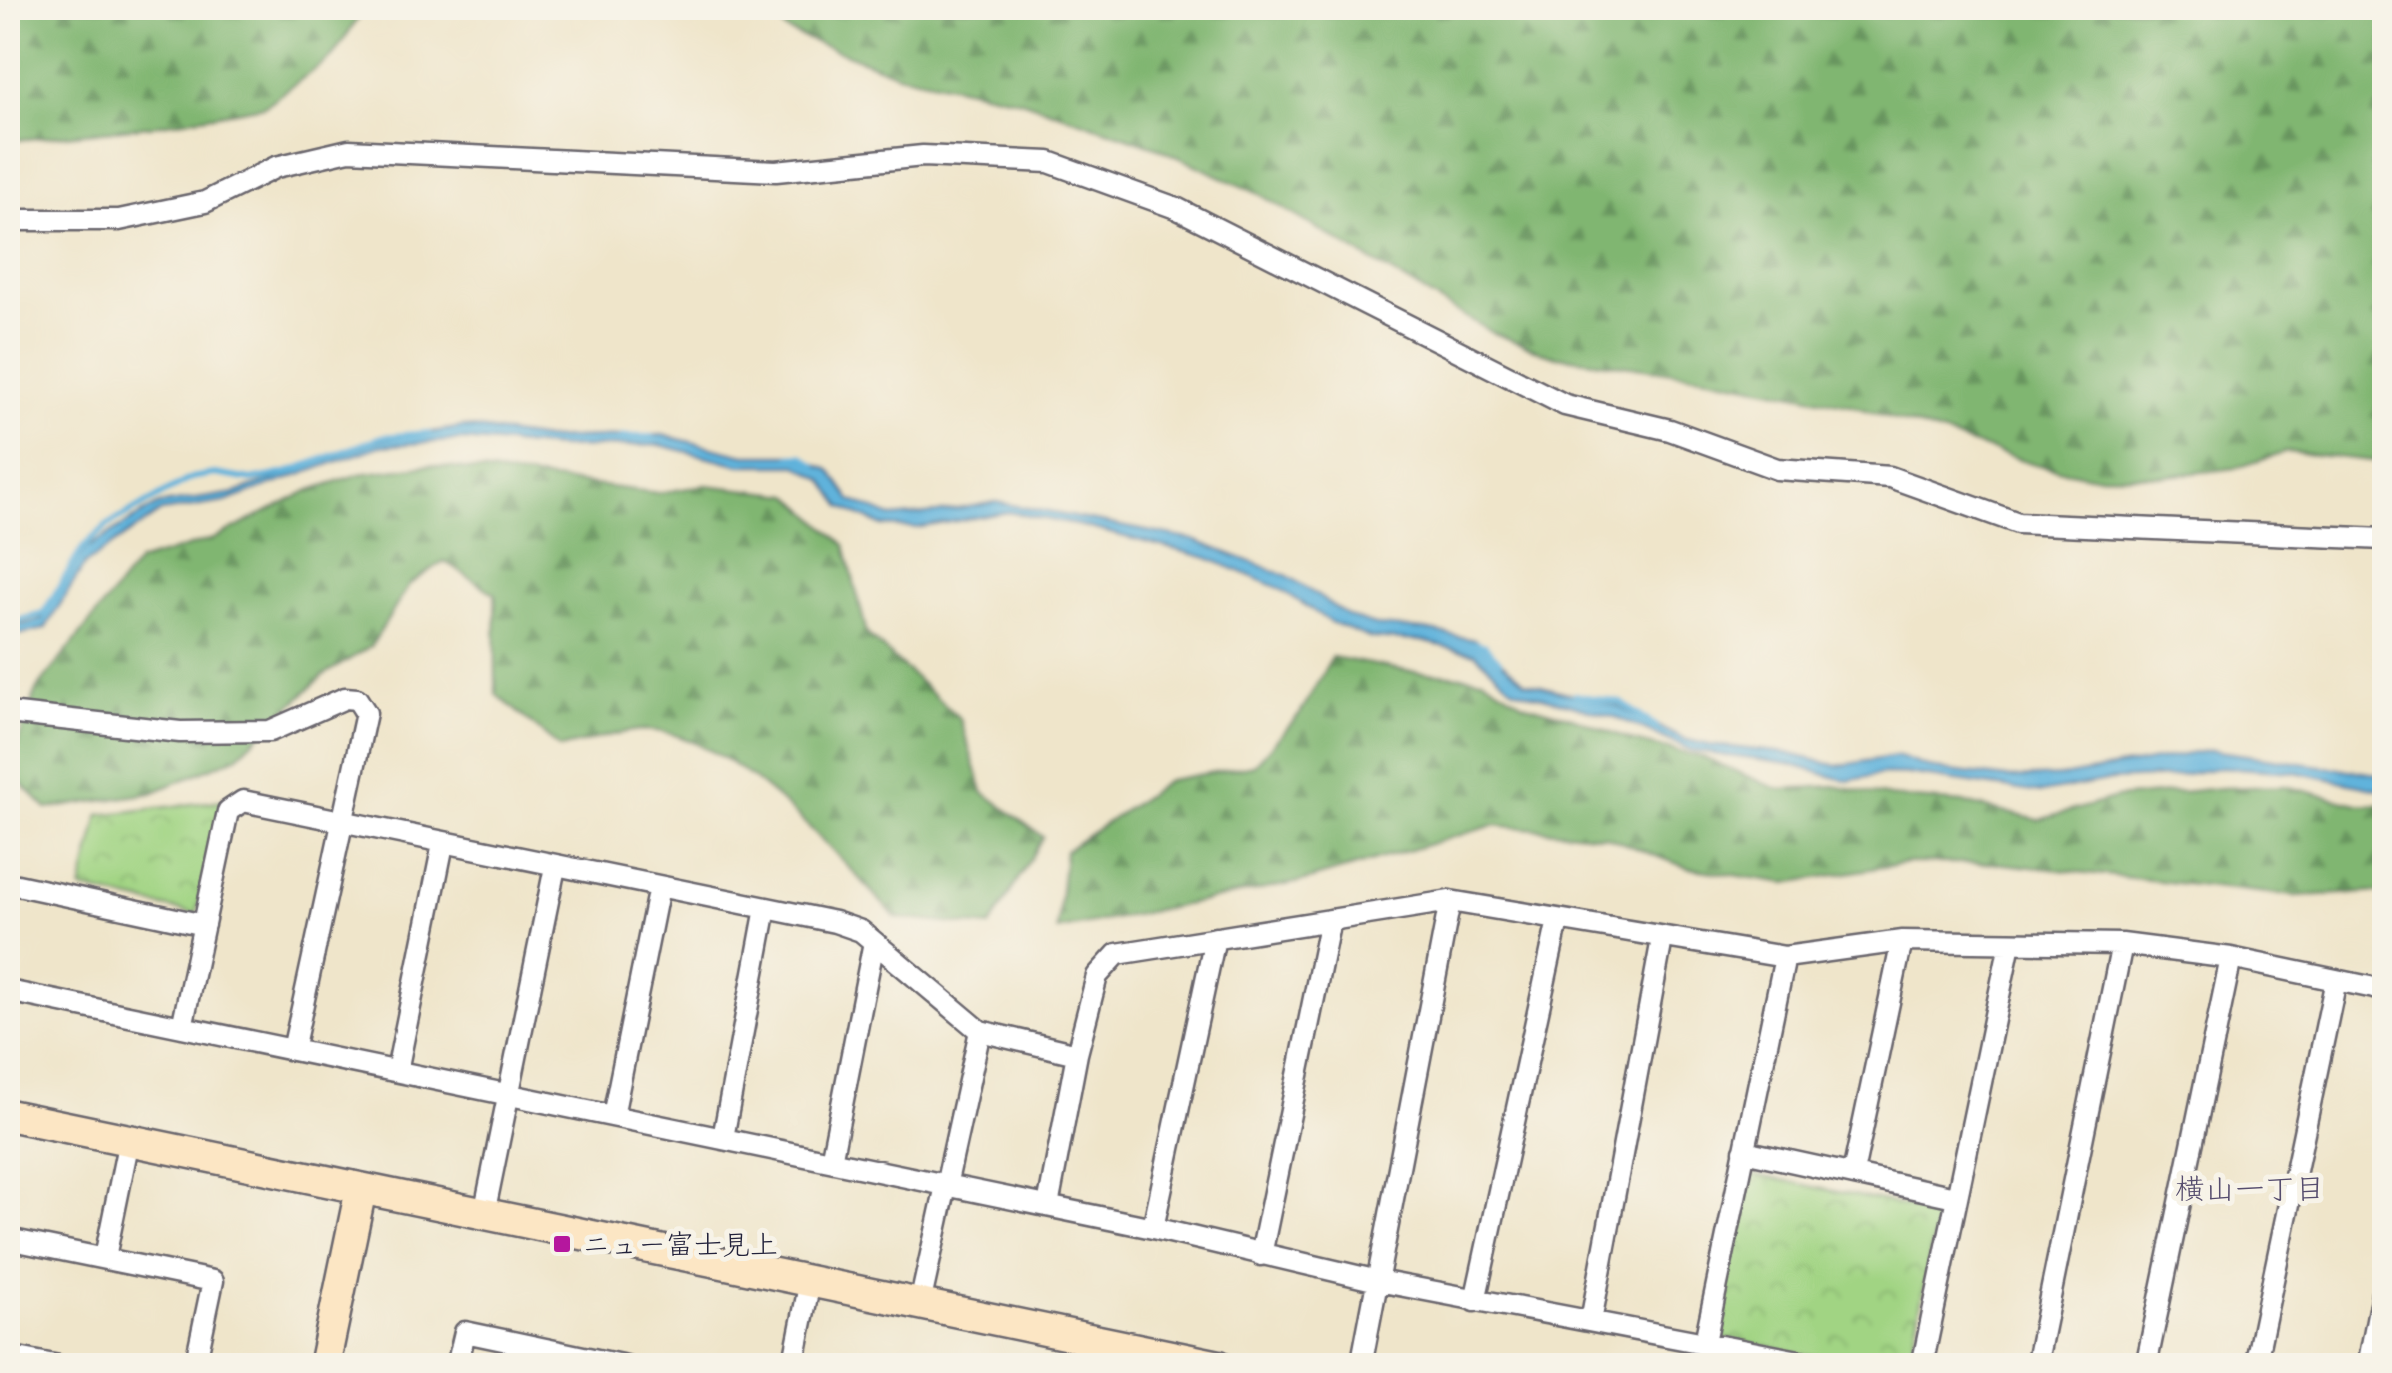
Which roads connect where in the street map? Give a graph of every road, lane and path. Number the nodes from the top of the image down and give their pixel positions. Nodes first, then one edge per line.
1 (8, 220) edge
2 (2384, 539) edge
3 (8, 713) edge
4 (341, 823) junction
5 (442, 844) junction
6 (556, 866) junction
7 (8, 882) edge
8 (659, 887) junction
9 (1450, 901) junction
10 (766, 908) junction
11 (1330, 920) junction
12 (1558, 920) junction
13 (204, 925) junction
14 (1215, 938) junction
15 (1662, 939) junction
16 (1902, 941) junction
17 (874, 942) junction
18 (2010, 944) junction
19 (2122, 944) junction
20 (1785, 958) junction
21 (2230, 958) junction
22 (2336, 980) junction
23 (2384, 990) edge
24 (8, 991) edge
25 (182, 1027) junction
26 (980, 1031) junction
27 (294, 1050) junction
28 (1077, 1054) junction
29 (397, 1072) junction
30 (508, 1094) junction
31 (8, 1115) edge
32 (613, 1116) junction
33 (722, 1138) junction
34 (128, 1140) junction
35 (1744, 1151) junction
36 (831, 1161) junction
37 (1853, 1173) junction
38 (945, 1184) junction
39 (361, 1189) junction
40 (1955, 1197) junction
41 (1048, 1206) junction
42 (484, 1214) junction
43 (1153, 1228) junction
44 (8, 1238) edge
45 (1262, 1254) junction
46 (104, 1257) junction
47 (810, 1281) junction
48 (1378, 1282) junction
49 (2384, 1283) edge
50 (1475, 1301) junction
51 (920, 1304) junction
52 (1591, 1321) junction
53 (1704, 1341) junction
54 (8, 1356) edge
55 (570, 1360) edge
56 (59, 1366) edge
57 (195, 1366) edge
58 (324, 1366) edge
59 (457, 1366) edge
60 (626, 1366) edge
61 (793, 1366) edge
62 (1219, 1366) edge
63 (1361, 1366) edge
64 (1700, 1366) edge
65 (1824, 1366) edge
66 (1922, 1366) edge
67 (2036, 1366) edge
68 (2146, 1366) edge
69 (2256, 1366) edge
70 (2368, 1366) edge

1 - 2 street
3 - 4 street
4 - 5 street
4 - 13 street
4 - 27 street
5 - 6 street
5 - 29 street
6 - 8 street
6 - 30 street
7 - 13 street
8 - 10 street
8 - 32 street
9 - 11 street
9 - 12 street
9 - 48 street
10 - 17 street
10 - 33 street
11 - 14 street
11 - 45 street
12 - 15 street
12 - 50 street
13 - 25 street
14 - 28 street
14 - 43 street
15 - 20 street
15 - 52 street
16 - 18 street
16 - 20 street
16 - 37 street
17 - 26 street
17 - 36 street
18 - 19 street
18 - 40 street
19 - 21 street
19 - 67 street
20 - 35 street
21 - 22 street
21 - 68 street
22 - 23 street
22 - 69 street
24 - 25 street
25 - 27 street
26 - 28 street
26 - 38 street
27 - 29 street
28 - 41 street
29 - 30 street
30 - 32 street
30 - 42 street
31 - 34 street
32 - 33 street
33 - 36 street
34 - 39 street
34 - 46 street
35 - 37 street
35 - 53 street
36 - 38 street
37 - 40 street
38 - 41 street
38 - 51 street
39 - 42 street
39 - 58 street
40 - 66 street
41 - 43 street
42 - 47 street
43 - 45 street
44 - 46 street
45 - 48 street
46 - 57 street
47 - 51 street
47 - 61 street
48 - 50 street
48 - 63 street
49 - 70 street
50 - 52 street
51 - 62 street
52 - 53 street
53 - 64 street
53 - 65 street
54 - 56 street
55 - 59 street
55 - 60 street

